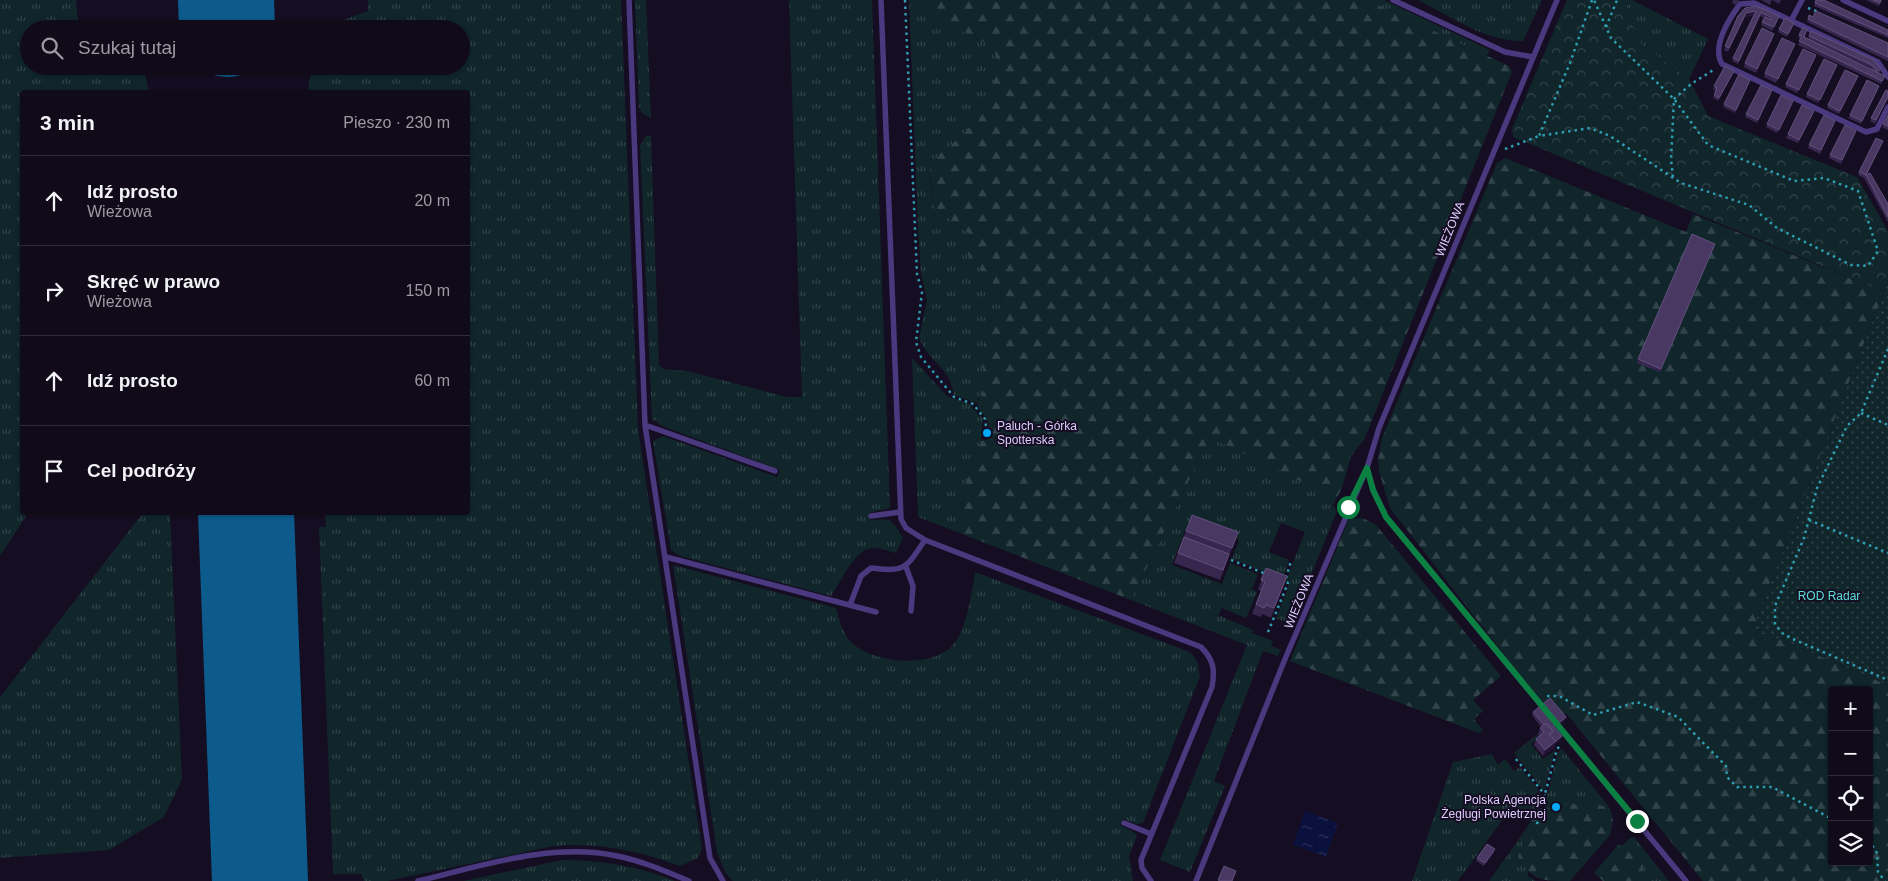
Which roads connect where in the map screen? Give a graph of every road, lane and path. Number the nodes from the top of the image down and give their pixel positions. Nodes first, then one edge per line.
1 (629, 0) edge
2 (881, 0) edge
3 (905, 0) edge
4 (1393, 0) edge
5 (1557, 0) edge
6 (1593, 0) edge
7 (1617, 0) edge
8 (1843, 0) edge
9 (1801, 2) edge
10 (1826, 16) edge
11 (1791, 21) junction
12 (1888, 21) edge
13 (1606, 27) junction
14 (1533, 57) junction
15 (1722, 64) junction
16 (1888, 77) edge
17 (1674, 99) junction
18 (1888, 107) edge
19 (1539, 136) junction
20 (1493, 153) junction
21 (1673, 177) junction
22 (1888, 349) edge
23 (1860, 413) junction
24 (645, 425) junction
25 (1888, 425) edge
26 (987, 432) dead end
27 (1367, 468) junction
28 (776, 471) dead end
29 (900, 512) junction
30 (871, 516) dead end
31 (1809, 520) junction
32 (925, 540) junction
33 (1888, 552) edge
34 (666, 557) junction
35 (1231, 560) edge
36 (1291, 561) dead end
37 (906, 567) junction
38 (1267, 574) edge
39 (1276, 578) edge
40 (1285, 581) junction
41 (850, 605) junction
42 (911, 611) dead end
43 (876, 612) dead end
44 (1268, 632) dead end
45 (1888, 680) edge
46 (1534, 696) junction
47 (1562, 744) dead end
48 (1516, 759) dead end
49 (1545, 795) junction
50 (1828, 817) edge
51 (1124, 823) dead end
52 (1536, 824) dead end
53 (1151, 834) junction
54 (1873, 846) edge
55 (418, 881) edge
56 (689, 881) edge
57 (723, 881) edge
58 (1151, 881) edge
59 (1196, 881) edge
60 (1686, 881) edge
61 (1885, 881) edge

1 - 24 lane
2 - 29 lane
3 - 26 path
4 - 14 lane
5 - 14 lane, WIEŻOWA
6 - 13 path
6 - 19 path
7 - 13 path
8 - 12 lane
9 - 10 path
9 - 11 lane
11 - 15 lane
11 - 16 lane
13 - 17 path
14 - 20 lane, WIEŻOWA
15 - 17 path
15 - 18 lane
17 - 21 path
17 - 21 path
19 - 20 path
19 - 21 path
20 - 27 lane, WIEŻOWA
22 - 23 path
23 - 25 path
23 - 31 path
24 - 28 lane
24 - 34 lane
27 - 46 lane
27 - 59 lane, WIEŻOWA
29 - 30 lane
29 - 32 lane
31 - 33 path
31 - 45 path
32 - 37 lane
32 - 53 lane
34 - 41 lane
34 - 57 lane
35 - 38 path
36 - 40 path
37 - 41 lane
37 - 42 lane
39 - 40 path
40 - 44 path
41 - 43 lane
46 - 50 path
46 - 60 lane
47 - 49 path
48 - 49 path
49 - 52 path
51 - 53 lane
53 - 58 lane
54 - 61 path
55 - 56 lane

